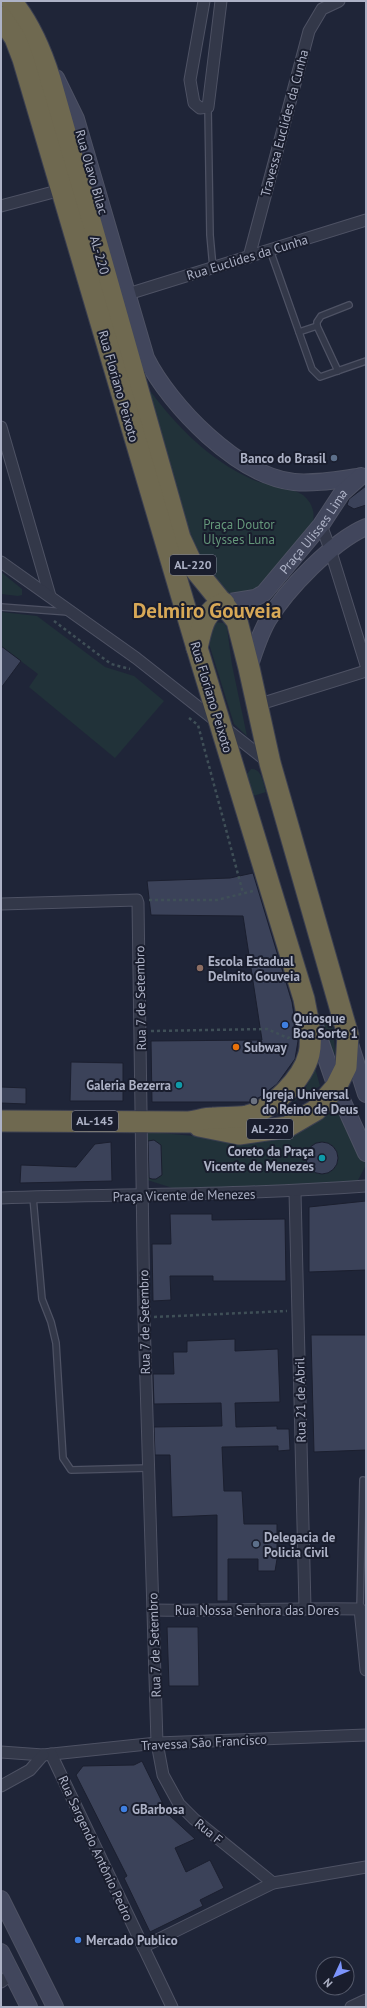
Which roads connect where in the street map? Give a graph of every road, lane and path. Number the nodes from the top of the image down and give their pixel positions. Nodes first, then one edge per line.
1 (11, 1) edge
2 (22, 1) edge
3 (204, 1) edge
4 (221, 1) edge
5 (339, 1) edge
6 (1, 17) edge
7 (28, 25) junction
8 (47, 70) junction
9 (208, 107) junction
10 (61, 190) junction
11 (1, 206) edge
12 (366, 220) edge
13 (270, 250) junction
14 (249, 257) junction
15 (213, 268) junction
16 (128, 294) junction
17 (349, 306) dead end
18 (317, 326) junction
19 (299, 332) junction
20 (366, 362) edge
21 (338, 371) junction
22 (1, 426) edge
23 (362, 475) edge
24 (321, 525) junction
25 (366, 527) edge
26 (330, 549) junction
27 (1, 562) edge
28 (50, 596) junction
29 (224, 603) junction
30 (1, 607) edge
31 (73, 613) junction
32 (49, 618) dead end
33 (197, 648) junction
34 (366, 665) edge
35 (250, 668) junction
36 (135, 671) dead end
37 (366, 671) edge
38 (257, 705) junction
39 (187, 716) dead end
40 (220, 723) junction
41 (270, 763) junction
42 (244, 893) junction
43 (272, 896) junction
44 (308, 896) junction
45 (137, 900) junction
46 (1, 904) edge
47 (304, 999) junction
48 (309, 1028) junction
49 (140, 1031) junction
50 (349, 1041) junction
51 (336, 1087) junction
52 (366, 1094) edge
53 (1, 1121) edge
54 (142, 1122) junction
55 (190, 1122) junction
56 (366, 1153) edge
57 (366, 1186) edge
58 (294, 1192) junction
59 (142, 1196) junction
60 (32, 1197) junction
61 (1, 1198) edge
62 (297, 1310) junction
63 (144, 1317) junction
64 (148, 1468) junction
65 (363, 1480) dead end
66 (305, 1608) junction
67 (360, 1609) junction
68 (154, 1610) junction
69 (366, 1670) edge
70 (366, 1735) edge
71 (157, 1743) junction
72 (1, 1752) edge
73 (47, 1754) junction
74 (1, 1786) edge
75 (366, 1867) edge
76 (273, 1883) junction
77 (1, 1899) edge
78 (143, 1947) junction
79 (32, 1960) junction
80 (4, 1967) edge
81 (366, 2000) edge
82 (29, 2007) edge
83 (55, 2007) edge
84 (172, 2007) edge
85 (351, 2007) edge

1 - 7 highway, AL-220
2 - 7 street, Rua Olavo Bilac
3 - 9 street
4 - 9 street
5 - 14 street, Travessa Euclides da Cunha
6 - 10 highway, Rua Floriano Peixoto / AL-220
7 - 8 highway, Rua Olavo Bilac / AL-220
8 - 16 street, Rua Olavo Bilac
8 - 29 highway, AL-220 / AL-220
9 - 15 lane
10 - 11 street
10 - 33 highway, Rua Floriano Peixoto / AL-220
12 - 13 street, Rua Euclides da Cunha
13 - 14 street, Rua Euclides da Cunha
13 - 19 lane
14 - 15 street, Rua Euclides da Cunha
15 - 16 street, Rua Euclides da Cunha
16 - 23 street, Rua Olavo Bilac
17 - 18 lane
18 - 19 lane
18 - 21 lane
19 - 21 lane
20 - 21 lane
22 - 28 street
23 - 24 street, Praça Ulisses Lima
24 - 26 street
24 - 29 street, Praça Ulisses Lima
25 - 26 street, Praça Ulisses Lima
26 - 34 street
26 - 35 street, Praça Ulisses Lima
27 - 28 street
28 - 31 street
29 - 33 highway
29 - 35 highway, AL-220 / AL-220
30 - 31 lane
31 - 40 street
32 - 36 path
33 - 40 highway, Rua Floriano Peixoto / AL-220
35 - 38 highway, AL-220 / AL-220
37 - 38 street
38 - 41 highway, AL-220 / AL-220
39 - 42 path
40 - 41 street
40 - 43 highway, Rua Floriano Peixoto / AL-220
41 - 44 highway, AL-220 / AL-220
42 - 43 path
42 - 45 path
43 - 44 highway
43 - 47 highway, Rua Floriano Peixoto / AL-220
44 - 50 highway, AL-220 / AL-220
45 - 46 street
45 - 49 street, Rua 7 de Setembro
47 - 48 highway, Rua Floriano Peixoto / AL-220
47 - 51 street
48 - 49 path
48 - 55 highway, Rua Floriano Peixoto / AL-220
49 - 54 street, Rua 7 de Setembro
50 - 51 highway, Rua Floriano Peixoto / AL-220
50 - 52 street
51 - 55 highway, Rua Floriano Peixoto / AL-220
51 - 56 street
53 - 54 highway, Rua Floriano Peixoto / AL-145
54 - 55 highway, Rua Floriano Peixoto / AL-145
54 - 59 street, Rua 7 de Setembro
57 - 58 street, Praça Vicente de Menezes
58 - 59 street, Praça Vicente de Menezes
58 - 62 street, Rua 21 de Abril
59 - 60 street, Praça Vicente de Menezes
59 - 63 street, Rua 7 de Setembro
60 - 61 street, Praça Vicente de Menezes
60 - 64 lane
62 - 63 path
62 - 66 street, Rua 21 de Abril
63 - 64 street, Rua 7 de Setembro
64 - 68 street, Rua 7 de Setembro
65 - 67 lane
66 - 67 street, Rua Nossa Senhora das Dores
66 - 68 street, Rua Nossa Senhora das Dores
67 - 69 street
68 - 71 street, Rua 7 de Setembro
70 - 71 street, Travessa São Francisco
71 - 73 street, Travessa São Francisco
71 - 76 street, Rua F
72 - 73 street, Travessa São Francisco
73 - 74 street
73 - 78 street, Rua Sargendo Antônio Pedro
75 - 76 street
76 - 78 street
77 - 79 street
78 - 84 street, Rua Sargendo Antônio Pedro
79 - 80 street
79 - 83 street
80 - 82 street
81 - 85 street

